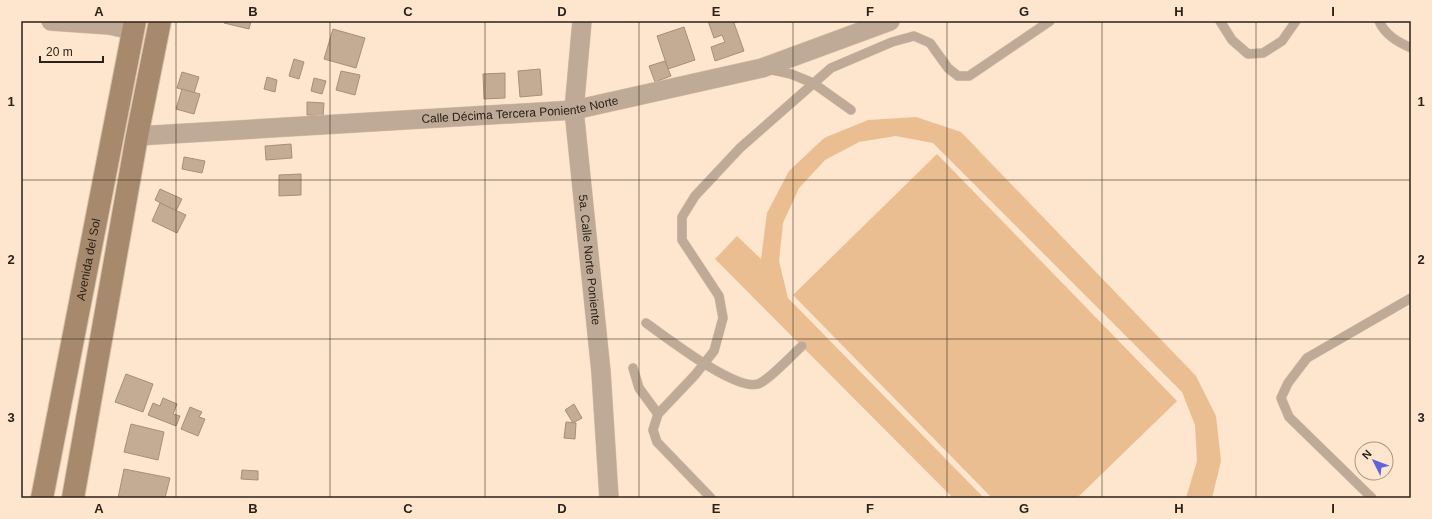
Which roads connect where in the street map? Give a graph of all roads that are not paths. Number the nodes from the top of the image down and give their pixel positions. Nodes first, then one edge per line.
1 (51, 21) edge
2 (160, 21) edge
3 (582, 21) edge
4 (890, 21) edge
5 (1050, 21) edge
6 (1220, 21) edge
7 (1296, 21) edge
8 (1380, 21) edge
9 (134, 26) edge
10 (1411, 48) edge
11 (762, 68) junction
12 (813, 83) junction
13 (574, 110) junction
14 (851, 110) dead end
15 (137, 136) junction
16 (1411, 298) edge
17 (646, 323) dead end
18 (802, 346) dead end
19 (704, 363) junction
20 (633, 368) dead end
21 (658, 414) junction
22 (42, 498) edge
23 (74, 498) edge
24 (609, 498) edge
25 (711, 498) edge
26 (1372, 498) edge

1 - 9 street
2 - 15 main road
3 - 13 street, 5a. Calle Norte Poniente
4 - 11 street, Calle Décima Tercera Poniente Norte
5 - 12 lane
6 - 7 lane
8 - 10 lane
9 - 22 main road, Avenida del Sol
11 - 12 lane
11 - 13 street, Calle Décima Tercera Poniente Norte
12 - 14 lane
12 - 19 lane
13 - 15 street, Calle Décima Tercera Poniente Norte
13 - 24 street, 5a. Calle Norte Poniente
15 - 23 main road
16 - 26 lane
17 - 19 lane
18 - 19 lane
19 - 21 lane
20 - 21 lane
21 - 25 lane

